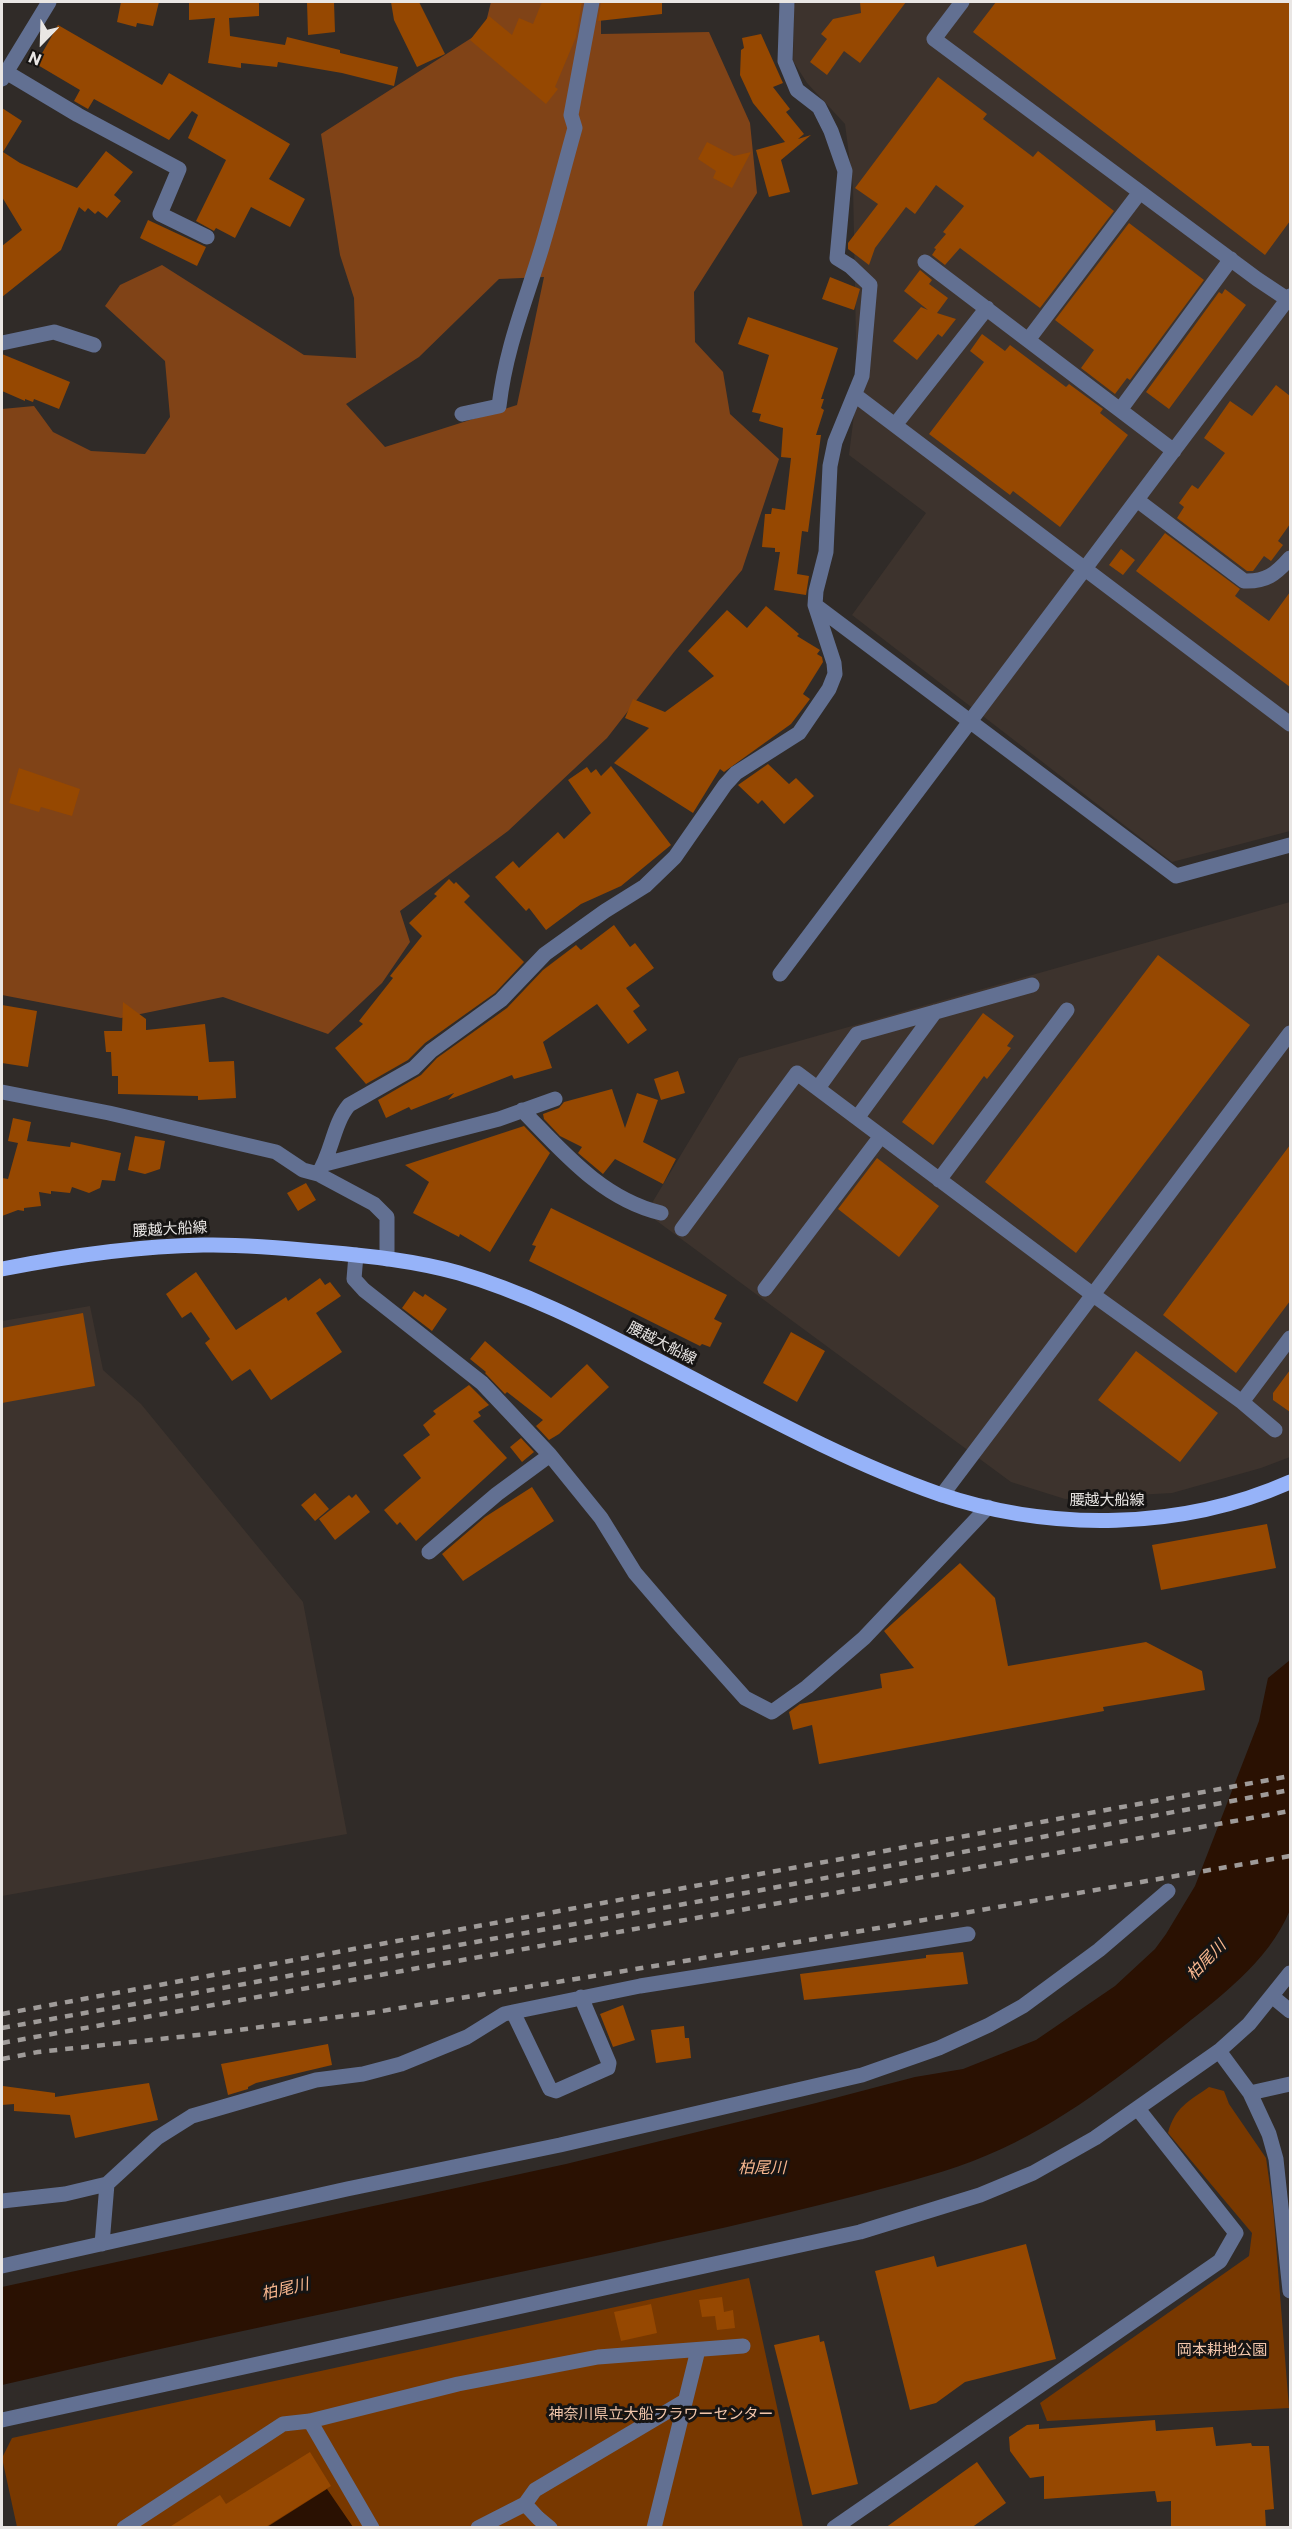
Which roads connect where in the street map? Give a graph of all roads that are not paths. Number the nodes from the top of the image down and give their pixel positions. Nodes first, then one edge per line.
1 (49, 2) edge
2 (592, 2) edge
3 (787, 2) edge
4 (962, 2) edge
5 (4, 75) edge
6 (1140, 192) junction
7 (207, 237) dead end
8 (1231, 260) junction
9 (925, 262) dead end
10 (1290, 298) edge
11 (987, 308) junction
12 (1028, 340) junction
13 (2, 344) edge
14 (94, 345) dead end
15 (855, 395) junction
16 (1120, 410) junction
17 (462, 414) dead end
18 (895, 424) junction
19 (1174, 451) junction
20 (1137, 500) junction
21 (1290, 558) edge
22 (1086, 568) junction
23 (815, 605) junction
24 (971, 720) junction
25 (1290, 724) edge
26 (1290, 845) edge
27 (780, 974) dead end
28 (1032, 985) dead end
29 (1067, 1010) dead end
30 (935, 1012) junction
31 (1290, 1033) edge
32 (818, 1088) junction
33 (2, 1092) edge
34 (555, 1099) dead end
35 (522, 1110) junction
36 (857, 1118) junction
37 (881, 1136) junction
38 (321, 1169) junction
39 (939, 1180) junction
40 (661, 1213) dead end
41 (682, 1229) dead end
42 (356, 1255) junction
43 (387, 1259) junction
44 (2, 1269) edge
45 (765, 1290) dead end
46 (1092, 1294) junction
47 (1290, 1338) edge
48 (1242, 1402) junction
49 (1275, 1430) dead end
50 (550, 1455) junction
51 (1290, 1482) edge
52 (942, 1495) junction
53 (988, 1507) junction
54 (429, 1552) dead end
55 (1168, 1891) dead end
56 (968, 1934) dead end
57 (1290, 1972) edge
58 (581, 1997) junction
59 (1273, 1997) junction
60 (1290, 2011) edge
61 (513, 2012) junction
62 (1219, 2050) junction
63 (1290, 2084) edge
64 (1250, 2093) junction
65 (1138, 2109) junction
66 (107, 2184) junction
67 (2, 2201) edge
68 (102, 2244) junction
69 (2, 2266) edge
70 (1290, 2291) edge
71 (743, 2346) dead end
72 (698, 2350) junction
73 (685, 2401) junction
74 (2, 2420) edge
75 (310, 2421) junction
76 (525, 2504) junction
77 (143, 2522) edge
78 (124, 2528) edge
79 (372, 2528) edge
80 (478, 2528) edge
81 (550, 2528) edge
82 (654, 2528) edge
83 (834, 2528) edge

1 - 5 street
2 - 17 street
3 - 15 street
4 - 6 street
5 - 7 street
6 - 8 street
6 - 12 street
8 - 10 street
8 - 16 street
9 - 11 street
10 - 19 street
11 - 12 street
11 - 18 street
12 - 16 street
13 - 14 street
15 - 18 street
15 - 23 street
16 - 19 street
18 - 22 street
19 - 20 street
20 - 21 street
20 - 22 street
22 - 24 street
22 - 25 street
23 - 24 street
23 - 38 street
24 - 26 street
24 - 27 street
28 - 30 street
29 - 39 street
30 - 32 street
30 - 36 street
31 - 46 street
32 - 36 street
32 - 41 street
33 - 38 street
34 - 35 street
35 - 38 street
35 - 40 street
36 - 37 street
37 - 39 street
37 - 45 street
38 - 43 street
39 - 46 street
42 - 43 main road, 腰越大船線
42 - 44 main road, 腰越大船線
42 - 50 street
43 - 52 main road, 腰越大船線
46 - 48 street
46 - 52 street
47 - 48 street
48 - 49 street
50 - 53 street
50 - 54 street
51 - 53 main road, 腰越大船線
52 - 53 main road, 腰越大船線
55 - 68 street
56 - 58 street
57 - 59 street
58 - 61 street
58 - 61 street
59 - 60 street
59 - 62 street
61 - 66 street
62 - 64 street
62 - 65 street
63 - 64 street
64 - 70 street
65 - 74 street
65 - 83 street
66 - 67 street
66 - 68 street
68 - 69 street
71 - 72 street
72 - 73 street
72 - 75 street
73 - 76 street
73 - 82 street
75 - 77 street
75 - 79 street
76 - 80 street
76 - 81 street
77 - 78 street

